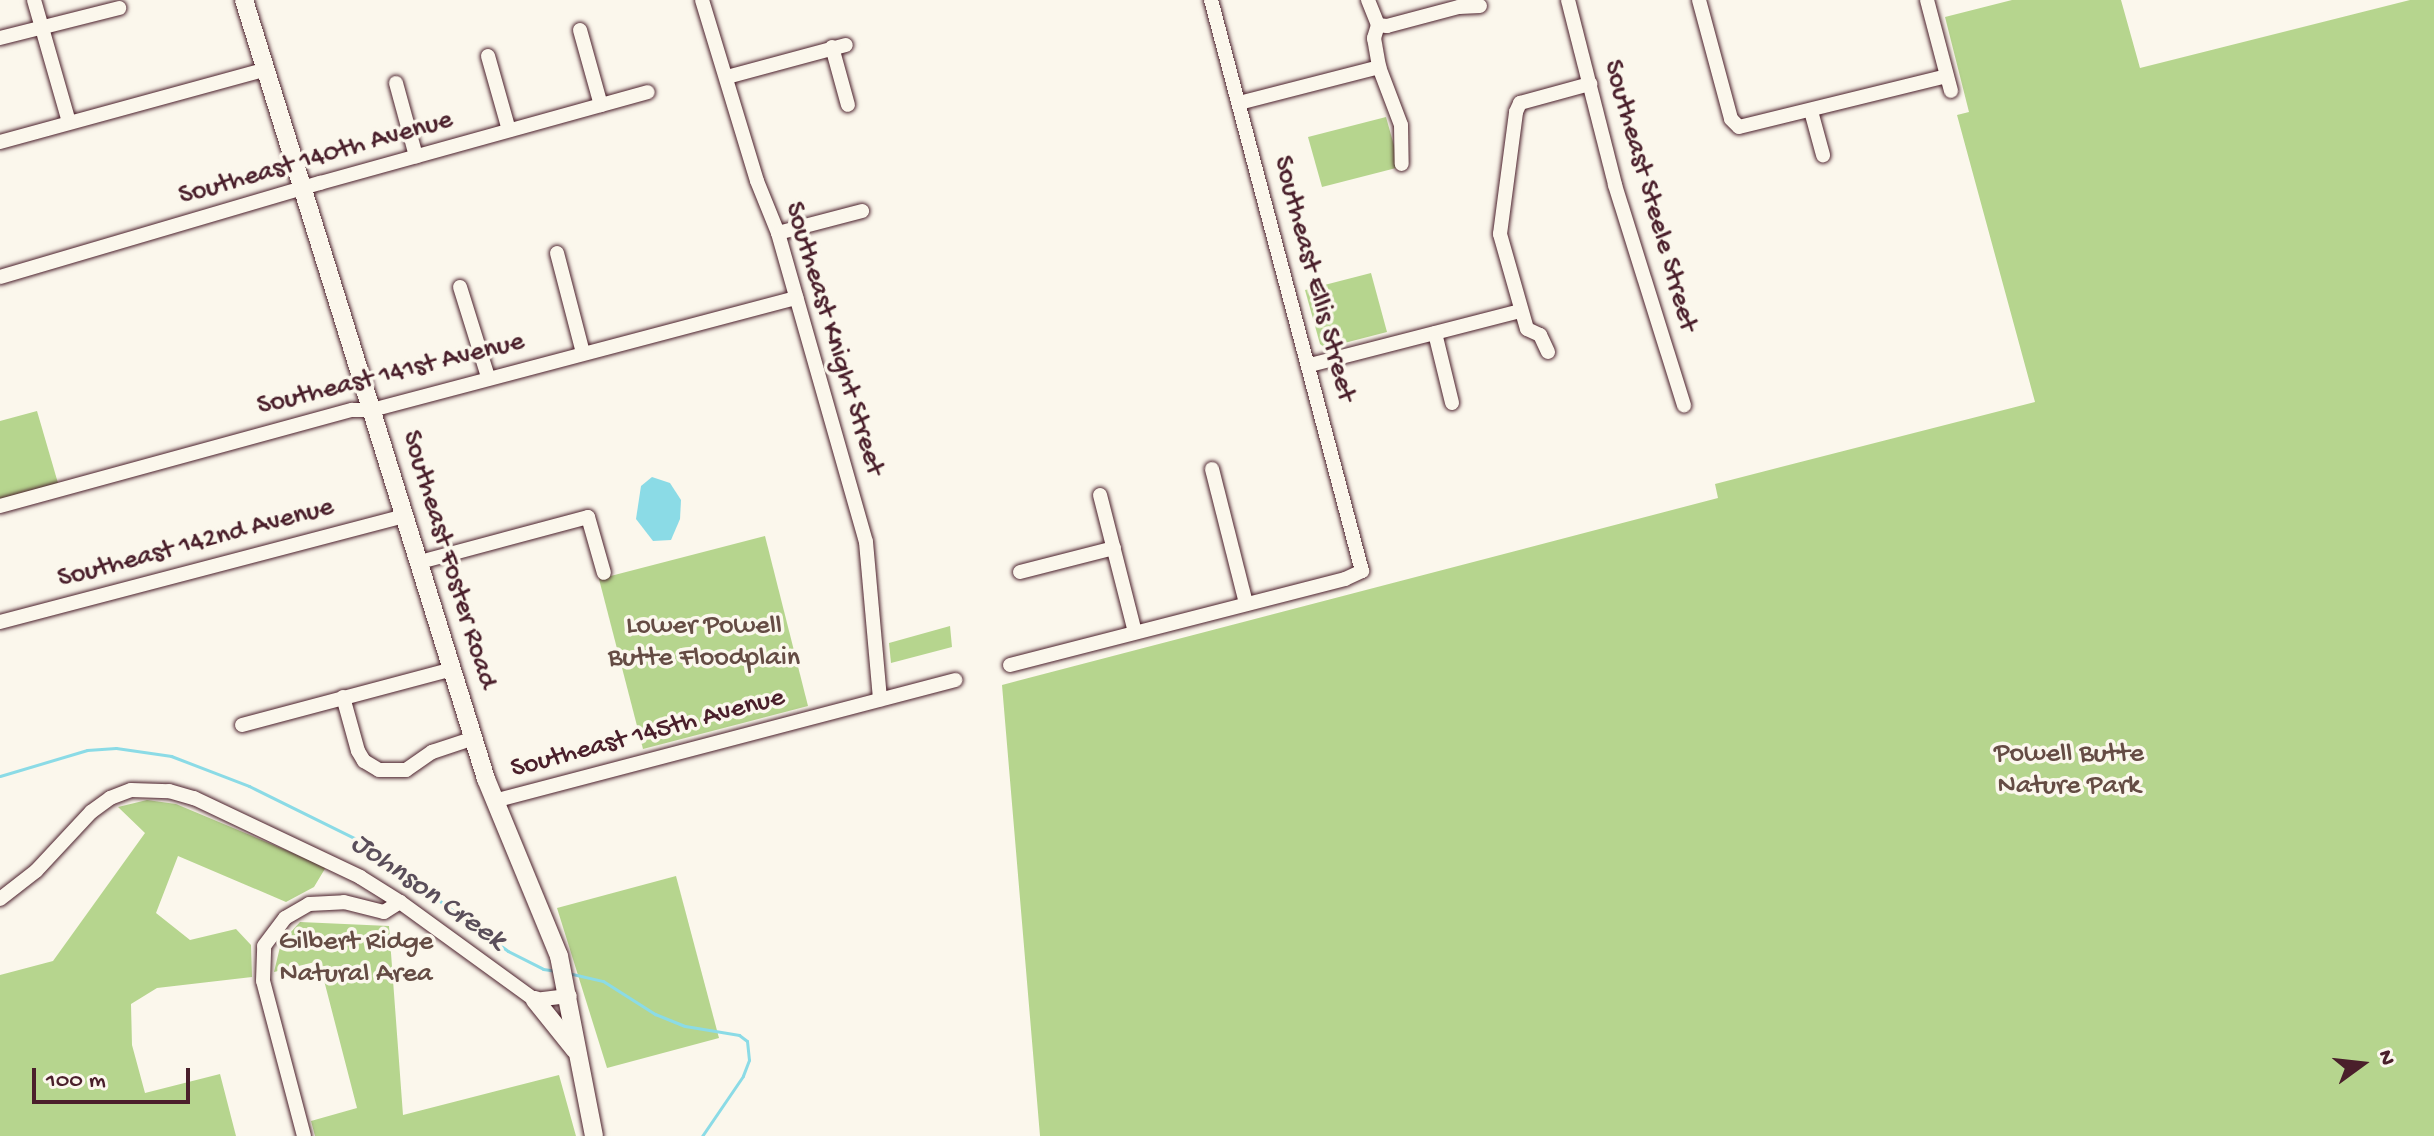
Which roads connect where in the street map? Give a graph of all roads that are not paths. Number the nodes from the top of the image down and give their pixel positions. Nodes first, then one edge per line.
1 (34, 0) edge
2 (244, 0) edge
3 (702, 0) edge
4 (1211, 0) edge
5 (1368, 0) edge
6 (1568, 0) edge
7 (1699, 0) edge
8 (1927, 0) edge
9 (1480, 6) dead end
10 (119, 8) dead end
11 (1378, 25) junction
12 (43, 27) junction
13 (580, 30) dead end
14 (0, 38) edge
15 (488, 56) dead end
16 (1379, 67) junction
17 (266, 69) junction
18 (1946, 76) junction
19 (727, 77) junction
20 (396, 83) dead end
21 (1590, 84) junction
22 (1951, 91) dead end
23 (648, 92) dead end
24 (1239, 103) junction
25 (601, 105) junction
26 (848, 105) dead end
27 (1811, 111) junction
28 (69, 122) junction
29 (509, 130) junction
30 (0, 142) edge
31 (1823, 155) dead end
32 (416, 156) junction
33 (1402, 164) dead end
34 (303, 189) junction
35 (862, 211) dead end
36 (778, 233) junction
37 (557, 253) dead end
38 (0, 277) edge
39 (460, 287) dead end
40 (796, 298) junction
41 (1520, 311) junction
42 (1435, 333) junction
43 (1548, 352) dead end
44 (583, 353) junction
45 (1310, 365) junction
46 (488, 377) junction
47 (1452, 403) dead end
48 (1684, 405) dead end
49 (372, 410) junction
50 (1212, 469) dead end
51 (1100, 495) dead end
52 (0, 506) edge
53 (405, 516) junction
54 (1114, 548) junction
55 (420, 562) junction
56 (1020, 572) dead end
57 (604, 573) dead end
58 (1246, 603) junction
59 (0, 622) edge
60 (1135, 632) junction
61 (1010, 665) dead end
62 (453, 669) junction
63 (955, 680) dead end
64 (343, 697) junction
65 (880, 699) junction
66 (242, 725) dead end
67 (474, 738) junction
68 (494, 801) junction
69 (0, 899) edge
70 (400, 902) junction
71 (569, 991) junction
72 (535, 1000) junction
73 (580, 1060) junction
74 (304, 1136) edge
75 (594, 1136) edge

1 - 12 street
2 - 17 main road, Southeast Foster Road
3 - 19 street, Southeast Knight Street
4 - 24 street, Southeast Ellis Street
5 - 11 street
6 - 21 street, Southeast Steele Street
7 - 27 street
8 - 18 street
9 - 11 street
10 - 12 street
11 - 16 street
12 - 14 street
12 - 28 street
13 - 25 street
15 - 29 street
16 - 24 street
16 - 33 street
17 - 28 street
17 - 34 main road, Southeast Foster Road
18 - 22 street
18 - 27 street
19 - 26 street
19 - 36 street, Southeast Knight Street
20 - 32 street
21 - 41 street
21 - 48 street, Southeast Steele Street
23 - 25 street, Southeast 140th Avenue
24 - 45 street, Southeast Ellis Street
25 - 29 street, Southeast 140th Avenue
27 - 31 street
28 - 30 street
29 - 32 street, Southeast 140th Avenue
32 - 34 street, Southeast 140th Avenue
34 - 38 street, Southeast 140th Avenue
34 - 49 main road, Southeast Foster Road
35 - 36 street
36 - 40 street, Southeast Knight Street
37 - 44 street
39 - 46 street
40 - 44 street, Southeast 141st Avenue
40 - 65 street, Southeast Knight Street
41 - 42 street
41 - 43 street
42 - 45 street
42 - 47 street
44 - 46 street, Southeast 141st Avenue
45 - 58 street, Southeast Ellis Street
46 - 49 street, Southeast 141st Avenue
49 - 52 street, Southeast 141st Avenue
49 - 53 main road, Southeast Foster Road
50 - 58 street
51 - 54 street
53 - 55 main road, Southeast Foster Road
53 - 59 street, Southeast 142nd Avenue
54 - 56 street
54 - 60 street
55 - 57 street
55 - 62 main road, Southeast Foster Road
58 - 60 street
60 - 61 street
62 - 64 street
62 - 67 main road, Southeast Foster Road
63 - 65 street, Southeast 145th Avenue
64 - 66 street
64 - 67 street
65 - 68 street, Southeast 145th Avenue
67 - 68 main road, Southeast Foster Road
68 - 71 main road, Southeast Foster Road
69 - 70 street
70 - 72 street
70 - 74 street
71 - 72 street
71 - 73 main road, Southeast Foster Road
72 - 73 main road
73 - 75 main road, Southeast Foster Road

